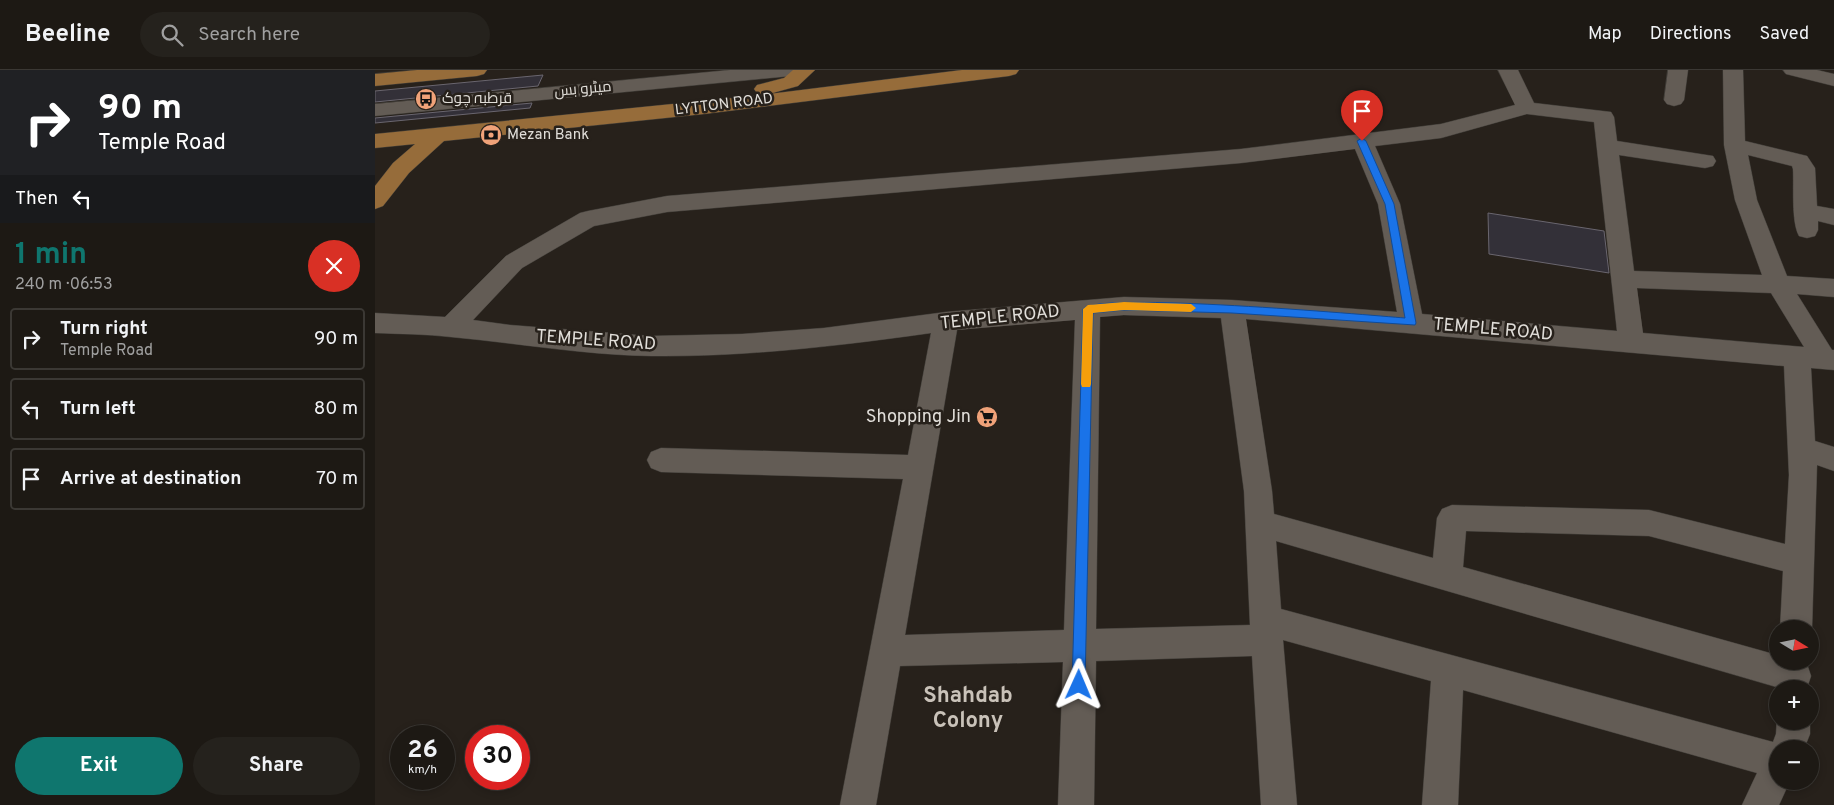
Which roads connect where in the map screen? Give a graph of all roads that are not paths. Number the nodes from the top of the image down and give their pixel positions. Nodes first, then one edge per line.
1 (477, 70) edge
2 (791, 70) edge
3 (805, 70) edge
4 (1009, 70) edge
5 (1508, 70) edge
6 (1678, 70) edge
7 (1733, 70) edge
8 (1793, 70) edge
9 (375, 80) edge
10 (1834, 80) edge
11 (1674, 100) dead end
12 (704, 108) junction
13 (1527, 108) junction
14 (375, 110) edge
15 (439, 134) junction
16 (375, 141) edge
17 (1362, 141) junction
18 (1735, 145) junction
19 (1608, 146) junction
20 (1705, 162) dead end
21 (375, 201) edge
22 (1834, 218) edge
23 (1624, 279) junction
24 (1778, 284) junction
25 (1834, 288) edge
26 (1088, 309) junction
27 (1232, 310) junction
28 (946, 322) junction
29 (375, 323) edge
30 (1411, 323) junction
31 (451, 327) junction
32 (1631, 342) junction
33 (1819, 359) edge
34 (1801, 448) junction
35 (1834, 459) edge
36 (661, 460) dead end
37 (920, 467) junction
38 (1260, 523) junction
39 (1799, 561) junction
40 (1447, 577) junction
41 (1796, 620) edge
42 (1266, 630) junction
43 (1079, 646) junction
44 (886, 651) junction
45 (1448, 670) junction
46 (1795, 675) edge
47 (1769, 786) edge
48 (858, 805) edge
49 (1076, 805) edge
50 (1279, 805) edge
51 (1440, 805) edge

1 - 9 main road
2 - 14 street, میٹرو بس
3 - 12 main road
4 - 12 main road, LYTTON ROAD
5 - 13 street
6 - 11 street
7 - 18 street
8 - 10 street
12 - 15 main road, LYTTON ROAD
13 - 17 street
13 - 19 street
15 - 16 main road, LYTTON ROAD
15 - 21 main road
17 - 30 street
17 - 31 street
18 - 22 street
18 - 24 street
19 - 20 street
19 - 23 street
23 - 24 street
23 - 32 street
24 - 25 street
24 - 33 street
26 - 27 street, TEMPLE ROAD
26 - 28 street, TEMPLE ROAD
26 - 43 street
27 - 30 street, TEMPLE ROAD
27 - 38 street
28 - 31 street, TEMPLE ROAD
28 - 37 street
29 - 31 street, TEMPLE ROAD
30 - 32 street, TEMPLE ROAD
32 - 33 street, TEMPLE ROAD
33 - 34 street
34 - 35 street
34 - 39 street
36 - 37 street
37 - 44 street
38 - 40 street
38 - 42 street
39 - 40 street
39 - 41 street
40 - 46 street
42 - 43 street
42 - 45 street
42 - 50 street
43 - 44 street
43 - 49 street
44 - 48 street
45 - 47 street
45 - 51 street

